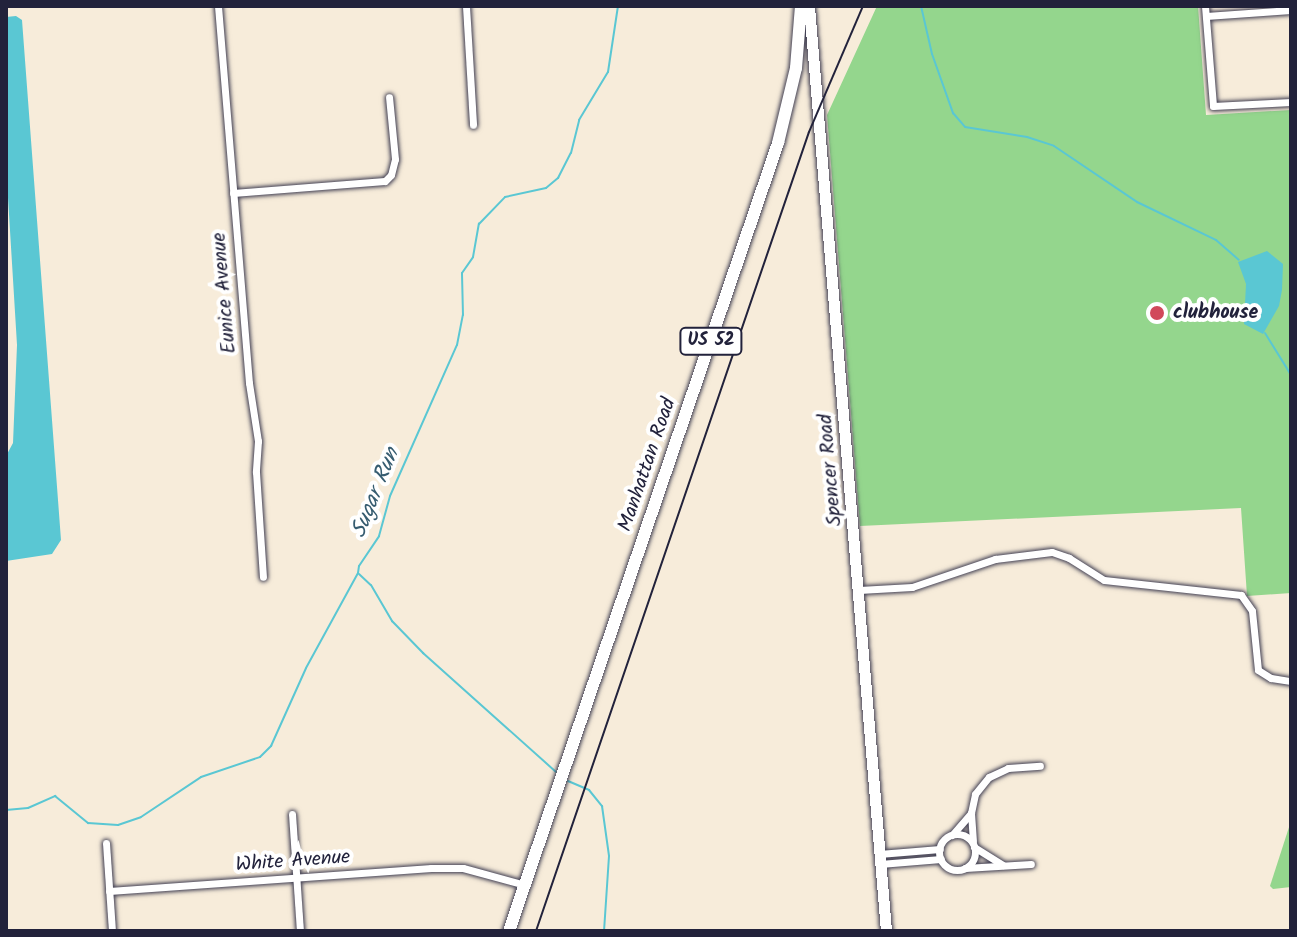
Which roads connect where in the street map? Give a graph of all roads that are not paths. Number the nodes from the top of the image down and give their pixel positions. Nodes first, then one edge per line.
1 (218, 6) edge
2 (466, 6) edge
3 (801, 6) edge
4 (809, 6) edge
5 (1205, 6) edge
6 (1291, 10) edge
7 (1206, 16) junction
8 (389, 97) dead end
9 (1291, 102) edge
10 (473, 125) dead end
11 (233, 193) junction
12 (263, 577) dead end
13 (859, 590) junction
14 (1291, 681) edge
15 (1040, 766) dead end
16 (971, 813) junction
17 (292, 814) dead end
18 (952, 835) junction
19 (106, 843) dead end
20 (973, 844) junction
21 (940, 849) junction
22 (880, 859) junction
23 (941, 859) junction
24 (1031, 864) dead end
25 (1005, 865) junction
26 (965, 868) junction
27 (296, 878) junction
28 (525, 885) junction
29 (109, 891) junction
30 (112, 931) edge
31 (300, 931) edge
32 (509, 931) edge
33 (886, 931) edge

1 - 11 street, Eunice Avenue
2 - 10 street
3 - 28 main road, Manhattan Road / US 52
4 - 13 street, Spencer Road
5 - 7 street
6 - 7 street
7 - 9 street
8 - 11 street
11 - 12 street, Eunice Avenue
13 - 14 street
13 - 22 street, Spencer Road
15 - 16 street
16 - 18 street
16 - 20 street
17 - 27 street
18 - 20 street
18 - 21 street
19 - 29 street
20 - 25 street
20 - 26 street
21 - 22 street
21 - 23 street
22 - 23 street
22 - 33 street, Spencer Road
23 - 26 street
24 - 25 street
25 - 26 street
27 - 28 street, White Avenue
27 - 29 street, White Avenue
27 - 31 street
28 - 32 main road, Manhattan Road / US 52
29 - 30 street

